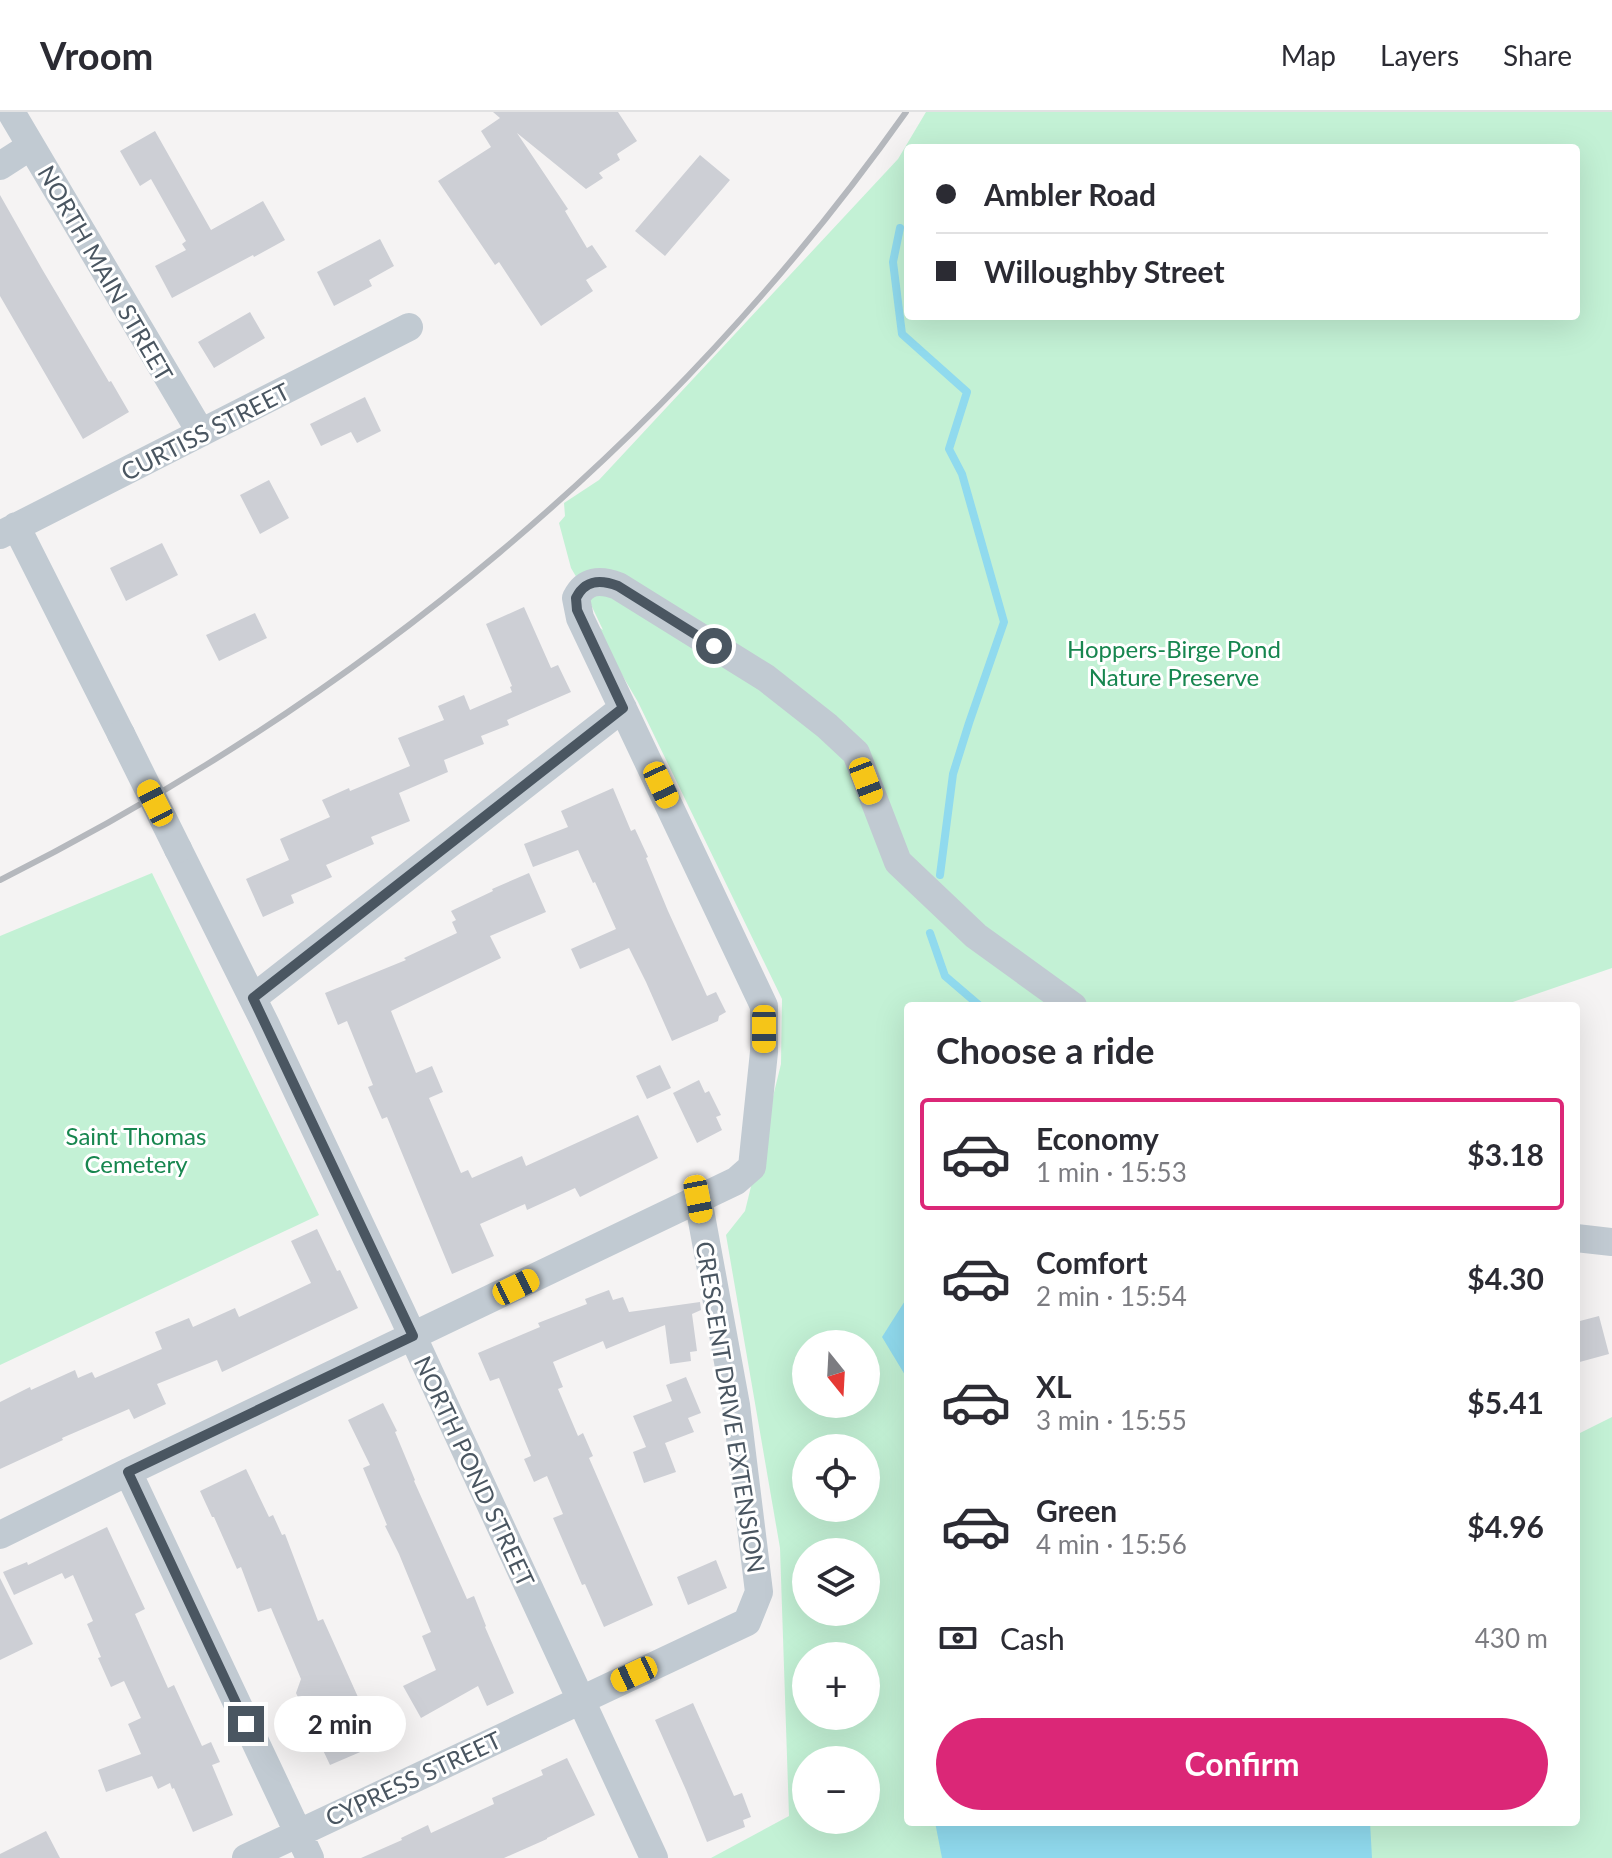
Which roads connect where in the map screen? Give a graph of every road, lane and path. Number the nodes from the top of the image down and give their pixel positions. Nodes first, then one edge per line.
1 (11, 112) edge
2 (31, 146) junction
3 (0, 166) edge
4 (409, 327) dead end
5 (201, 433) junction
6 (8, 530) edge
7 (623, 708) junction
8 (253, 998) junction
9 (1067, 1002) edge
10 (698, 1199) junction
11 (1580, 1238) edge
12 (1612, 1242) edge
13 (413, 1336) junction
14 (128, 1472) junction
15 (0, 1535) edge
16 (581, 1699) junction
17 (304, 1845) edge
18 (246, 1858) edge
19 (654, 1858) edge

1 - 2 street, NORTH MAIN STREET
2 - 3 street
2 - 5 street, NORTH MAIN STREET
4 - 5 street, CURTISS STREET
5 - 6 street, CURTISS STREET
6 - 8 street, NORTH POND STREET, bridge
7 - 8 street
7 - 9 street
7 - 10 street
8 - 13 street, NORTH POND STREET
10 - 13 street
10 - 16 street, CRESCENT DRIVE EXTENSION
11 - 12 street
13 - 14 street
13 - 16 street, NORTH POND STREET
14 - 15 street
14 - 17 street
16 - 17 street, CYPRESS STREET
16 - 19 street, NORTH POND STREET
17 - 18 street, CYPRESS STREET

